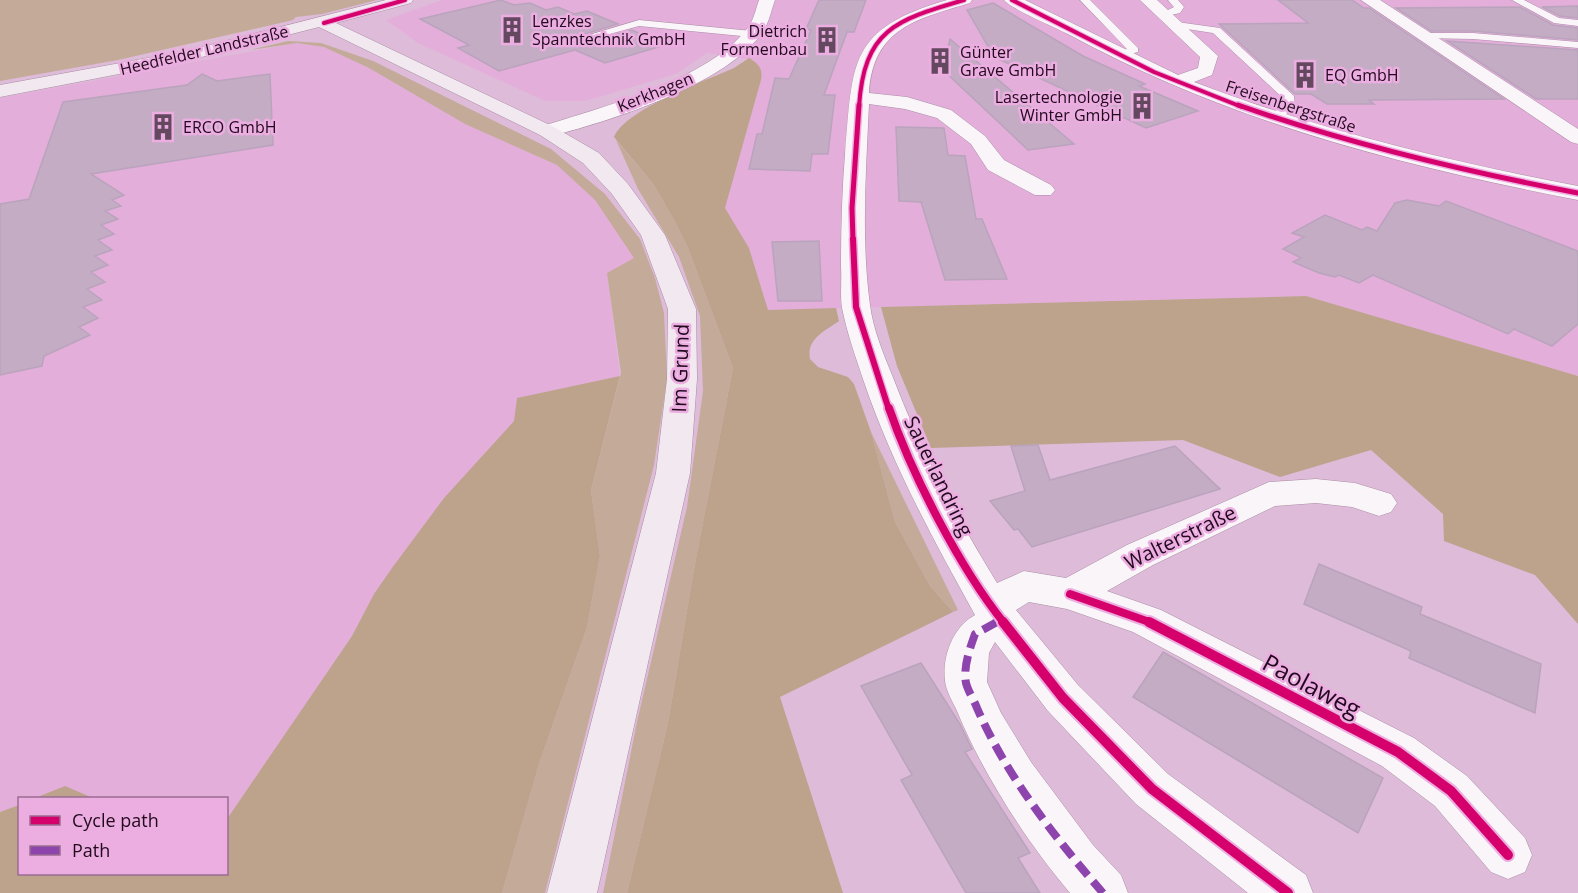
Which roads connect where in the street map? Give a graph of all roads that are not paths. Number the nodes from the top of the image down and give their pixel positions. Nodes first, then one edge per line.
1 (405, 0) edge
2 (766, 0) edge
3 (964, 0) edge
4 (1012, 0) edge
5 (1085, 0) edge
6 (1148, 0) edge
7 (1369, 0) edge
8 (1517, 0) edge
9 (1172, 13) edge
10 (324, 23) junction
11 (1578, 23) edge
12 (752, 34) junction
13 (1424, 36) junction
14 (584, 38) dead end
15 (1578, 45) edge
16 (1118, 56) junction
17 (1177, 82) junction
18 (0, 91) edge
19 (858, 97) junction
20 (1275, 117) junction
21 (548, 131) junction
22 (1578, 138) edge
23 (1043, 190) dead end
24 (1578, 193) edge
25 (1379, 503) dead end
26 (1070, 594) junction
27 (995, 613) junction
28 (1508, 855) dead end
29 (572, 893) edge
30 (1104, 893) edge
31 (1288, 893) edge

1 - 10 main road, Heedfelder Landstraße
2 - 12 street, Kerkhagen
3 - 19 street, Sauerlandring
4 - 16 street, Freisenbergstraße
5 - 16 lane
6 - 9 street
7 - 13 street
8 - 11 lane
9 - 17 street
9 - 20 lane
10 - 18 main road, Heedfelder Landstraße
10 - 21 main road, Im Grund
12 - 14 lane
12 - 21 street, Kerkhagen
13 - 15 lane
13 - 22 street
16 - 17 street, Freisenbergstraße
17 - 20 street, Freisenbergstraße
19 - 23 street
19 - 27 street, Sauerlandring
20 - 24 street, Freisenbergstraße
21 - 29 main road, Im Grund
25 - 26 street, Walterstraße
26 - 27 street
26 - 28 street, Paolaweg
27 - 30 street
27 - 31 street, Sauerlandring

